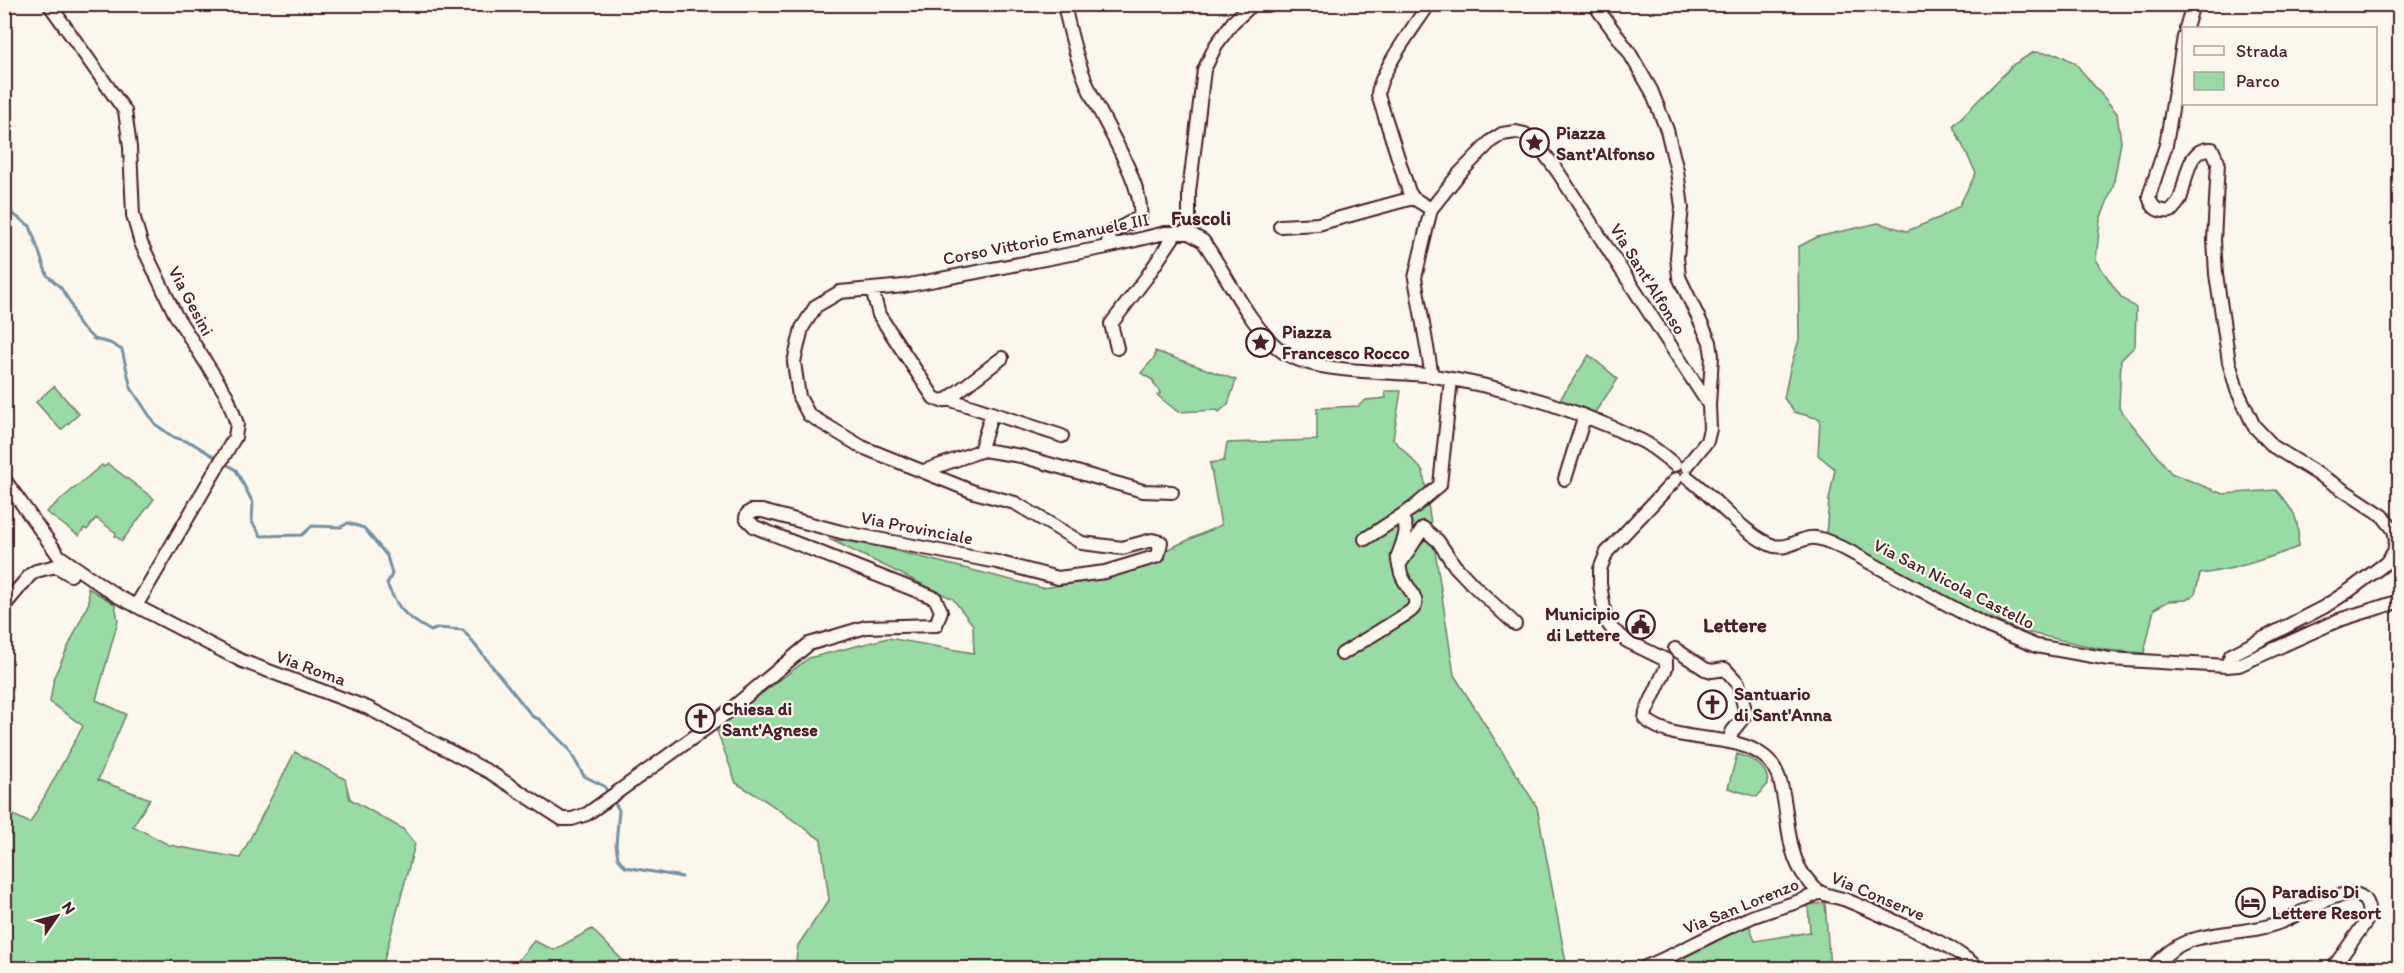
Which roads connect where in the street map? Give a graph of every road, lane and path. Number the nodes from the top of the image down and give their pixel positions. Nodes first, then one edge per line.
1 (49, 4) edge
2 (1064, 4) edge
3 (1253, 4) edge
4 (1429, 4) edge
5 (1594, 4) edge
6 (2193, 4) edge
7 (2186, 27) edge
8 (2182, 49) edge
9 (1413, 198) junction
10 (1431, 209) junction
11 (1280, 226) dead end
12 (1176, 233) junction
13 (1189, 233) junction
14 (1107, 247) junction
15 (872, 289) junction
16 (816, 306) joint
17 (1118, 348) dead end
18 (1002, 358) dead end
19 (1432, 376) junction
20 (1451, 379) junction
21 (948, 399) junction
22 (1709, 405) junction
23 (992, 413) junction
24 (1584, 418) junction
25 (1062, 436) dead end
26 (980, 451) junction
27 (924, 471) junction
28 (1682, 472) junction
29 (4, 479) edge
30 (1564, 479) dead end
31 (1172, 492) dead end
32 (1401, 516) junction
33 (1365, 539) dead end
34 (1400, 565) junction
35 (88, 577) junction
36 (2400, 601) edge
37 (4, 606) edge
38 (136, 606) junction
39 (1515, 624) dead end
40 (1675, 649) dead end
41 (1342, 654) dead end
42 (2227, 666) junction
43 (1729, 742) junction
44 (633, 781) joint
45 (1820, 892) junction
46 (1643, 969) edge
47 (1979, 969) edge
48 (2152, 969) edge
49 (2333, 969) edge

1 - 38 street, Via Gesini
2 - 14 street
3 - 13 street
4 - 9 street
5 - 22 street
6 - 7 street
8 - 42 street
9 - 10 street
9 - 11 street
10 - 19 street
10 - 22 street, Via Sant'Alfonso
12 - 13 street, Corso Vittorio Emanuele III
12 - 14 street, Corso Vittorio Emanuele III
12 - 17 street
13 - 19 street
14 - 15 street, Corso Vittorio Emanuele III
15 - 16 street, Corso Vittorio Emanuele III
15 - 21 street
16 - 27 street, Via Provinciale
18 - 21 street
19 - 20 street
20 - 24 street
20 - 32 street
21 - 23 street
22 - 28 street
23 - 25 street
23 - 26 street
24 - 28 street
24 - 30 street
26 - 27 street
26 - 31 street
27 - 44 street, Via Provinciale
28 - 42 street, Via San Nicola Castello
28 - 43 street, Via Conserve
29 - 35 street, Via Roma
32 - 33 street
32 - 34 street
34 - 39 street
34 - 41 street
35 - 37 street
35 - 38 street, Via Roma
36 - 42 street, Via San Nicola Castello
38 - 44 street, Via Roma
40 - 43 street
43 - 45 street, Via Conserve
45 - 46 street, Via San Lorenzo
45 - 47 street, Via Conserve
48 - 49 street

